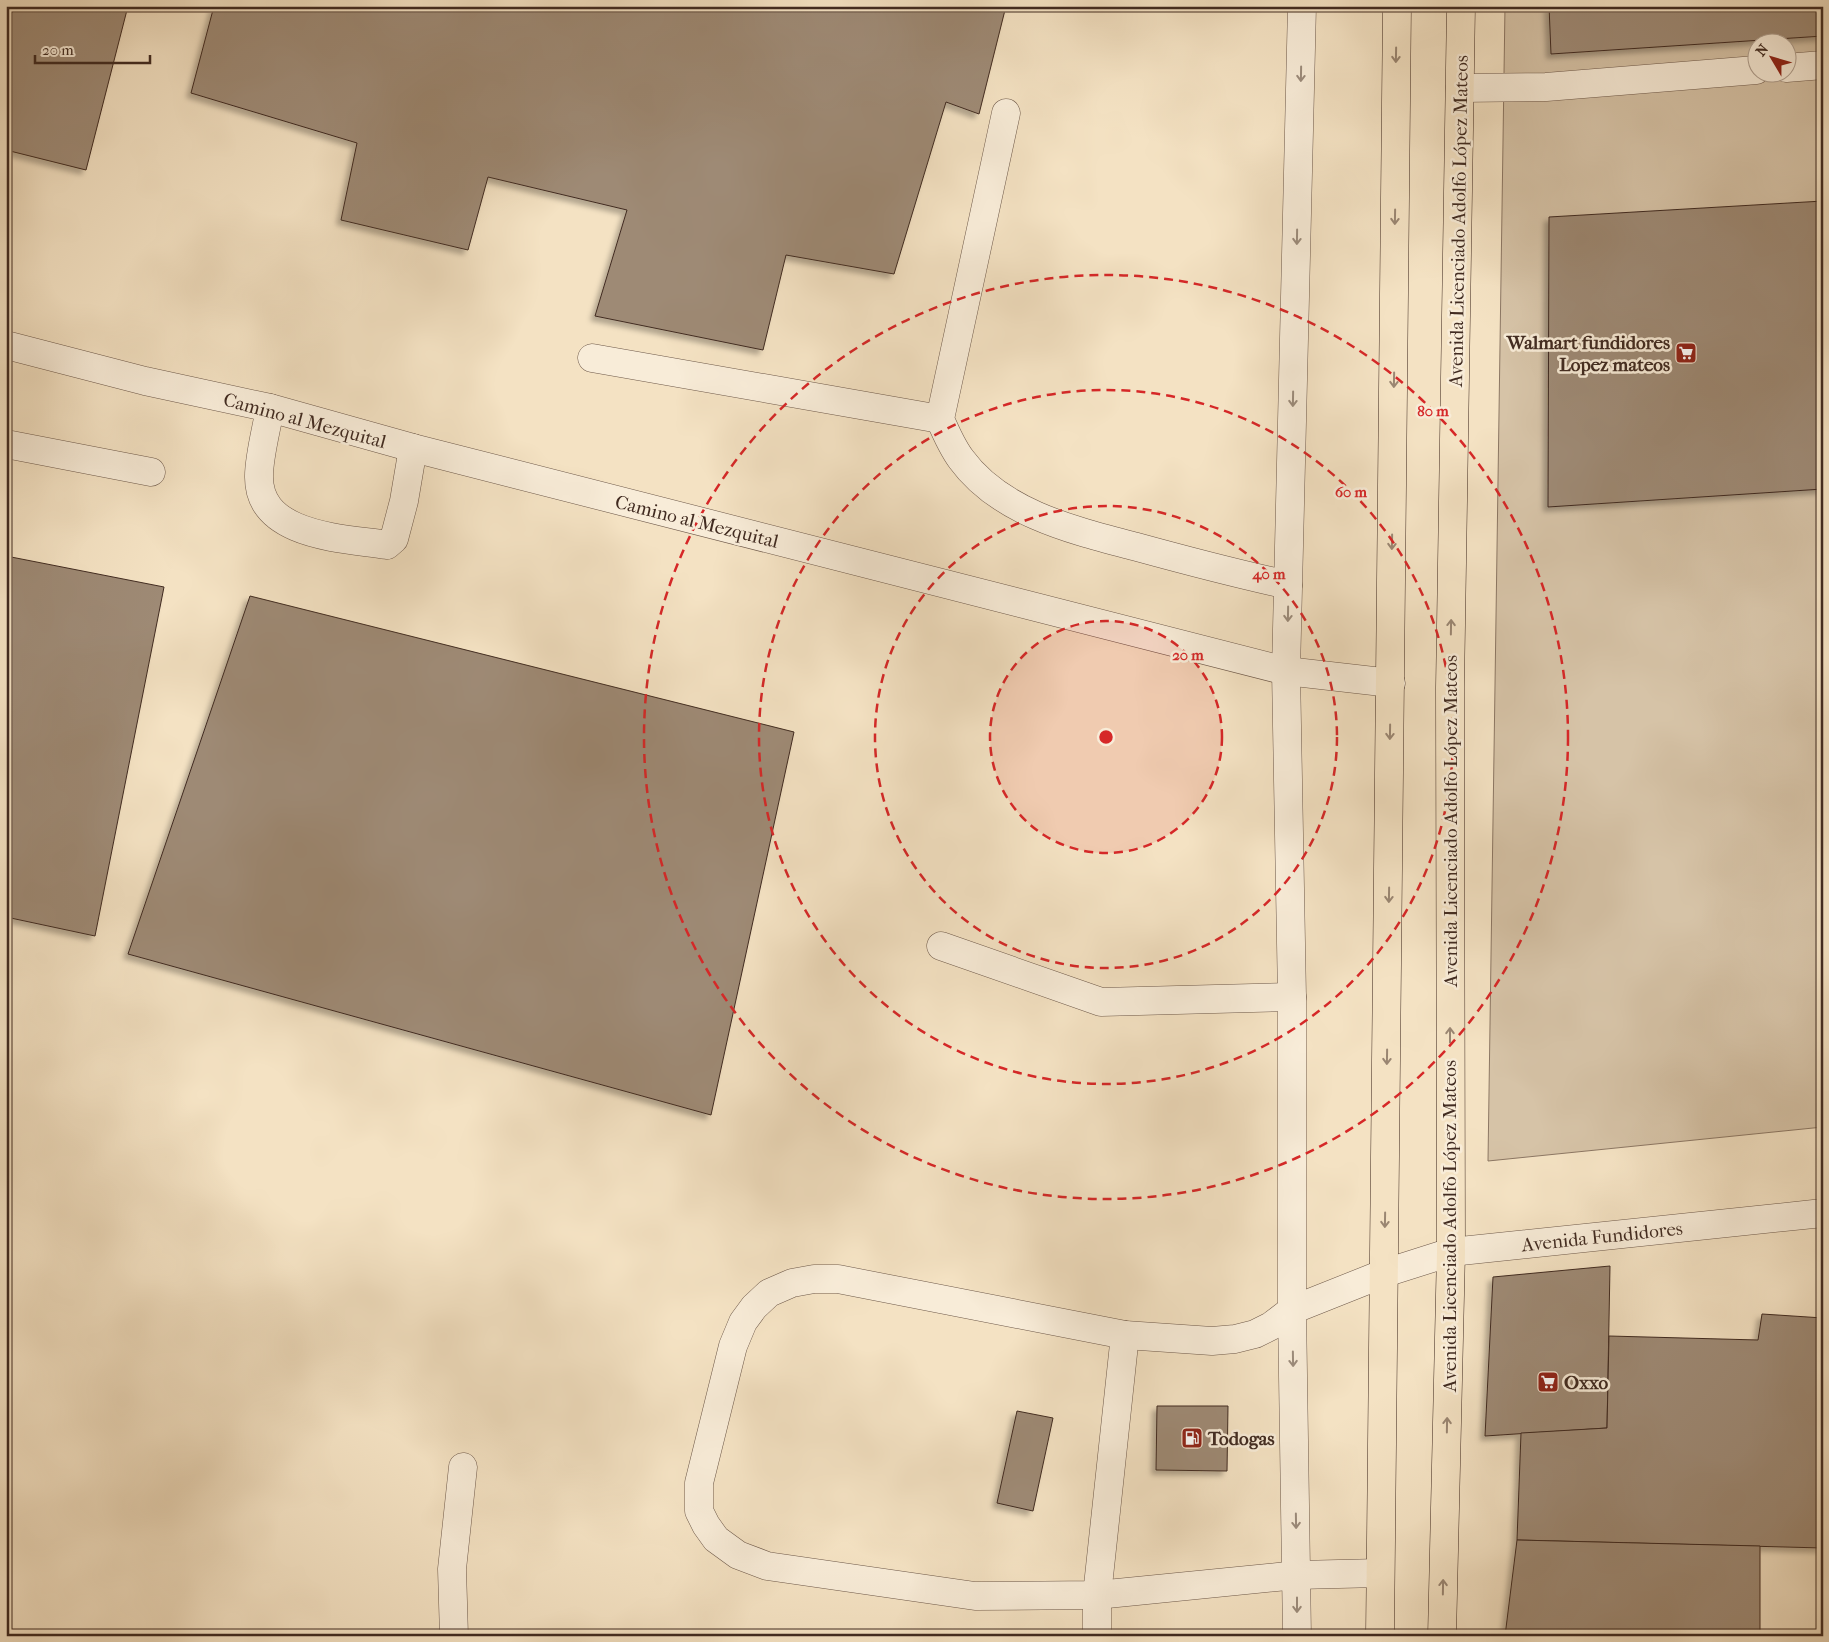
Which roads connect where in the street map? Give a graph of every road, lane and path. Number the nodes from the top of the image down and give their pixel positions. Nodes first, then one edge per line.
1 (1302, 6) edge
2 (1397, 6) edge
3 (1461, 6) edge
4 (1823, 65) edge
5 (1796, 67) edge
6 (1746, 71) edge
7 (1460, 88) junction
8 (1006, 113) dead end
9 (6, 345) edge
10 (592, 358) dead end
11 (270, 408) junction
12 (940, 419) junction
13 (6, 444) edge
14 (413, 448) junction
15 (151, 472) dead end
16 (1288, 585) junction
17 (1286, 671) junction
18 (1391, 684) junction
19 (941, 946) dead end
20 (1292, 997) junction
21 (1823, 1213) edge
22 (1451, 1252) junction
23 (1385, 1274) junction
24 (1292, 1310) junction
25 (1125, 1335) junction
26 (463, 1467) dead end
27 (1380, 1573) junction
28 (1297, 1575) junction
29 (1097, 1595) junction
30 (454, 1636) edge
31 (1097, 1636) edge
32 (1296, 1636) edge
33 (1380, 1636) edge
34 (1442, 1636) edge

1 -> 16 street
2 -> 18 main road
3 - 7 main road, Avenida Licenciado Adolfo López Mateos
4 - 5 street
6 - 7 street
22 -> 7 main road, Avenida Licenciado Adolfo López Mateos
8 - 12 street
9 - 11 street, Camino al Mezquital
10 - 12 street
11 - 14 street, Camino al Mezquital
11 - 14 street
12 - 16 street
13 - 15 street
14 - 17 street, Camino al Mezquital
16 -> 17 street
17 - 18 street, Camino al Mezquital
17 - 20 street
18 -> 23 main road
19 - 20 street
20 - 24 street
21 - 22 street, Avenida Fundidores
22 - 23 street, Avenida Fundidores
34 -> 22 main road, Avenida Licenciado Adolfo López Mateos
23 - 24 street, Avenida Fundidores
23 - 27 main road
24 - 25 street, Avenida Fundidores
24 -> 28 street
25 - 29 street
25 - 29 street, Avenida Fundidores
26 - 30 street
27 - 28 street, Avenida Fundidores
27 - 33 main road
28 - 29 street, Avenida Fundidores
28 -> 32 street
29 - 31 street

